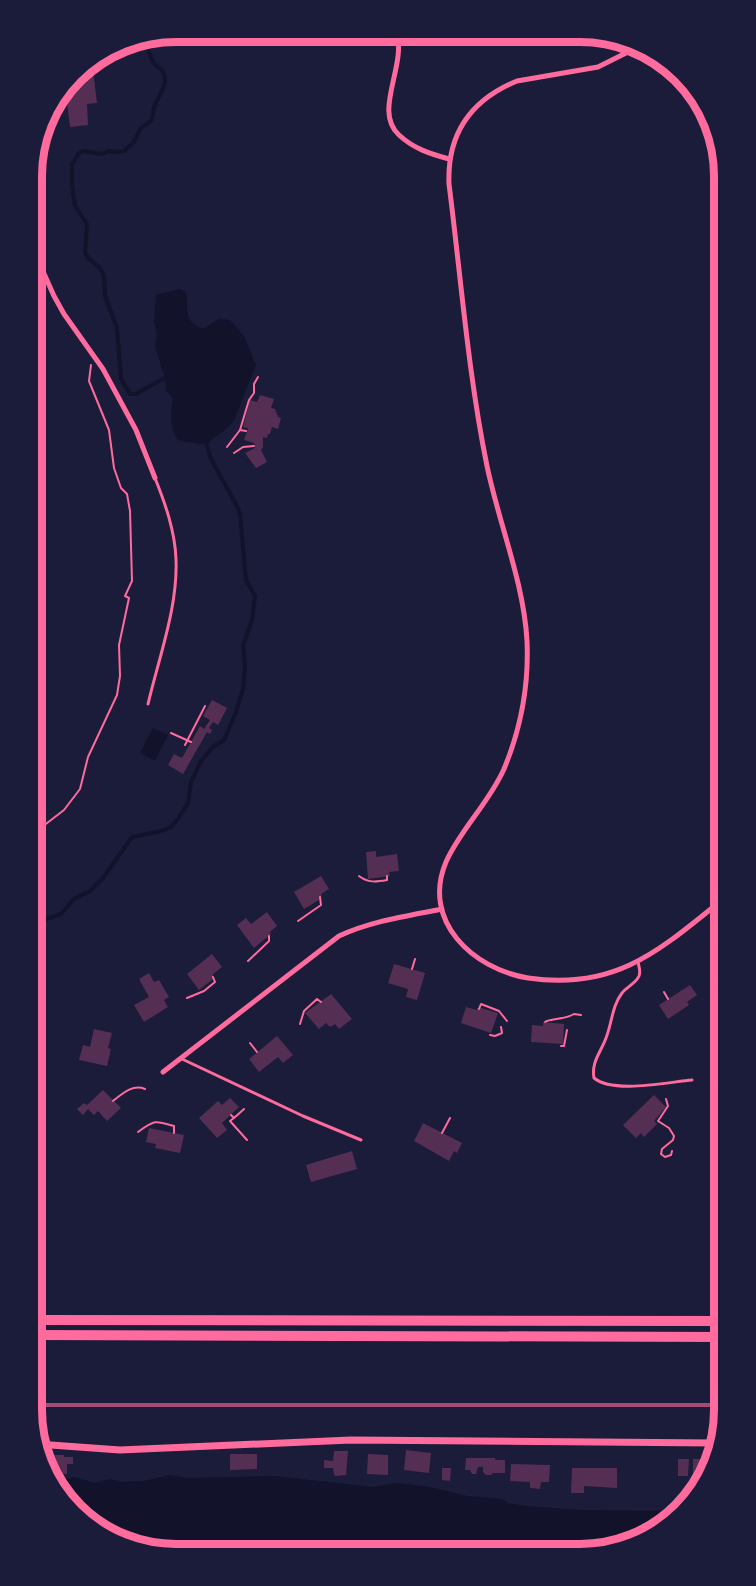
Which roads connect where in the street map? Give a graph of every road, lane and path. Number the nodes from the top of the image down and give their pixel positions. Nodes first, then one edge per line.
1 (398, 42) edge
2 (629, 52) edge
3 (449, 159) junction
4 (42, 269) edge
5 (95, 357) junction
6 (258, 378) dead end
7 (240, 430) junction
8 (246, 431) dead end
9 (254, 446) dead end
10 (227, 447) dead end
11 (234, 453) dead end
12 (155, 478) joint
13 (148, 704) dead end
14 (205, 706) dead end
15 (171, 733) dead end
16 (189, 741) junction
17 (185, 745) dead end
18 (42, 827) edge
19 (359, 876) dead end
20 (387, 876) dead end
21 (320, 897) dead end
22 (714, 906) edge
23 (442, 909) junction
24 (298, 921) dead end
25 (269, 936) dead end
26 (415, 959) dead end
27 (248, 961) dead end
28 (638, 962) junction
29 (412, 969) dead end
30 (213, 977) dead end
31 (664, 992) dead end
32 (187, 998) dead end
33 (668, 999) dead end
34 (321, 1002) dead end
35 (479, 1009) dead end
36 (581, 1015) dead end
37 (507, 1021) dead end
38 (545, 1022) dead end
39 (300, 1024) dead end
40 (501, 1027) dead end
41 (567, 1030) dead end
42 (490, 1035) dead end
43 (250, 1043) dead end
44 (561, 1046) dead end
45 (257, 1052) dead end
46 (180, 1058) junction
47 (163, 1072) dead end
48 (692, 1080) dead end
49 (146, 1089) dead end
50 (666, 1100) dead end
51 (113, 1101) dead end
52 (244, 1109) dead end
53 (450, 1118) dead end
54 (138, 1132) dead end
55 (442, 1132) dead end
56 (174, 1133) dead end
57 (247, 1140) dead end
58 (361, 1140) dead end
59 (672, 1151) dead end
60 (42, 1320) edge
61 (714, 1321) edge
62 (42, 1335) edge
63 (714, 1337) edge
64 (709, 1443) edge
65 (47, 1445) edge

1 - 3 street
2 - 3 street
3 - 23 street
4 - 5 street
5 - 12 street
5 - 18 path
6 - 7 path
7 - 8 path
7 - 10 path
9 - 11 path
12 - 13 lane
14 - 16 path
15 - 16 path
16 - 17 path
19 - 20 path
21 - 24 path
22 - 28 street
23 - 28 street
23 - 46 street
25 - 27 path
26 - 29 path
28 - 48 lane
30 - 32 path
31 - 33 path
34 - 39 path
35 - 37 path
36 - 38 path
40 - 42 path
41 - 44 path
43 - 45 path
46 - 47 street
46 - 58 lane
49 - 51 path
50 - 59 path
52 - 57 path
53 - 55 path
54 - 56 path
60 - 61 highway
62 - 63 highway
64 - 65 street

